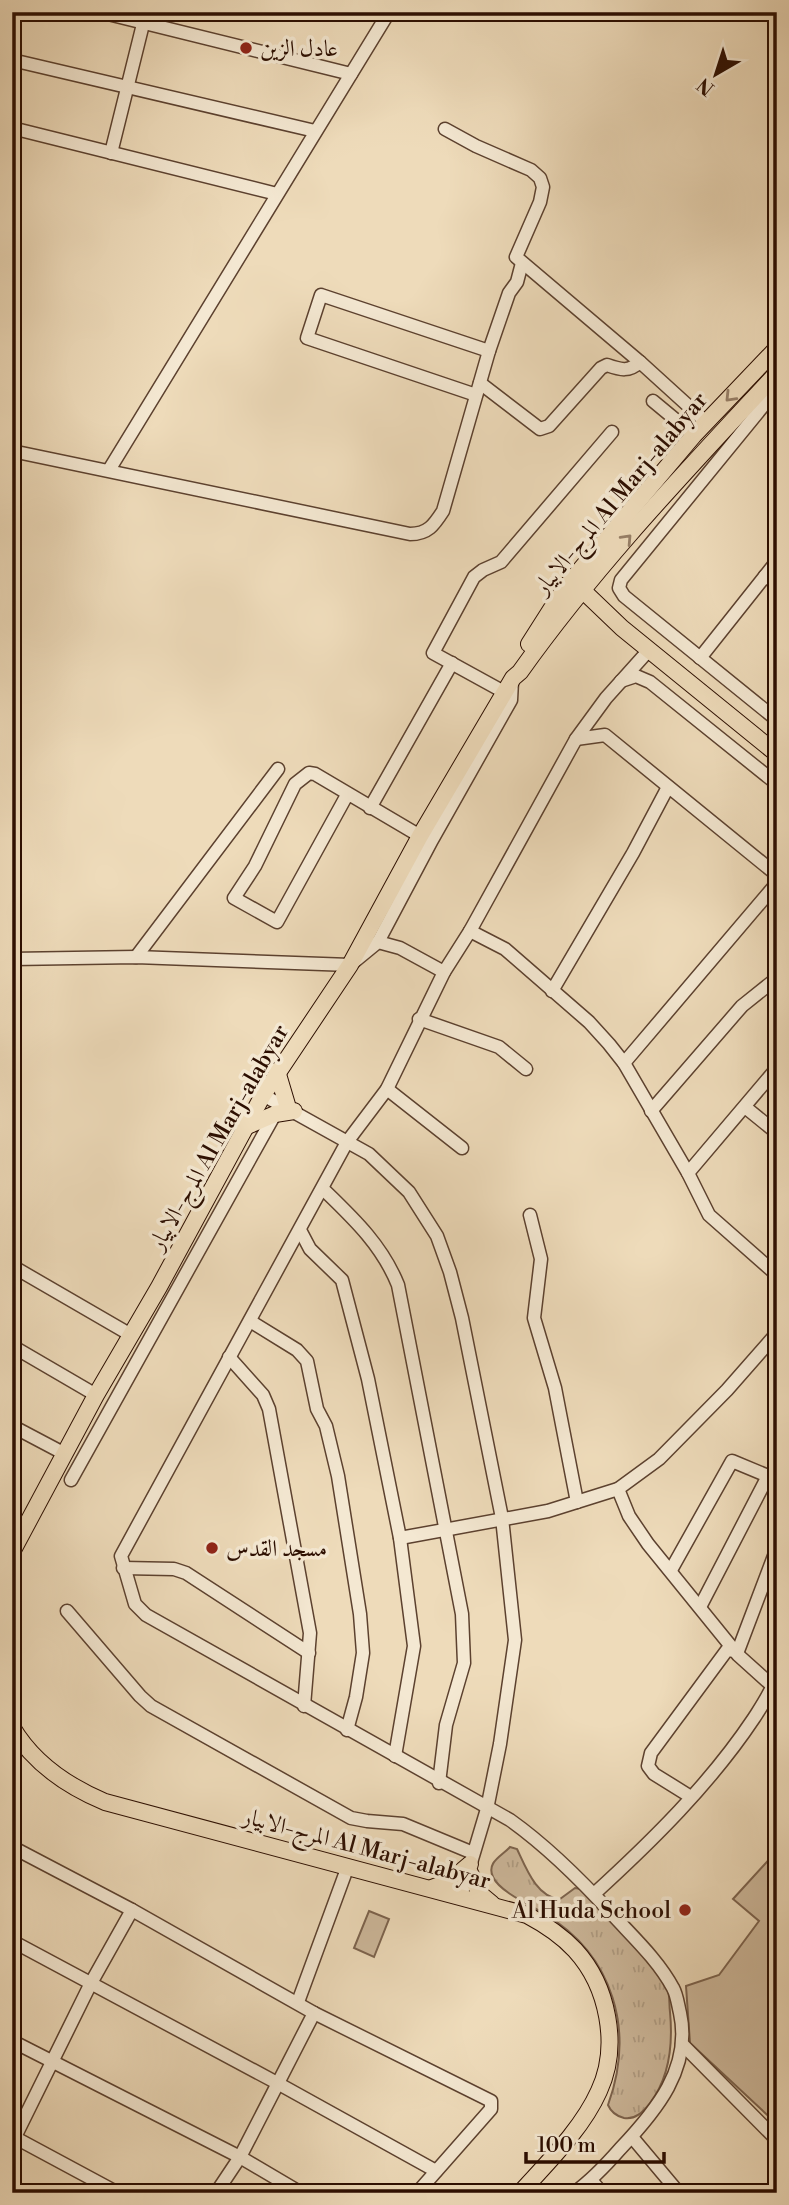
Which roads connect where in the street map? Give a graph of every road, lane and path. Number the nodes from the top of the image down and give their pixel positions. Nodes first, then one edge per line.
1 (100, 12) edge
2 (388, 13) edge
3 (145, 18) edge
4 (12, 60) edge
5 (351, 74) junction
6 (128, 87) junction
7 (12, 128) edge
8 (445, 129) dead end
9 (315, 131) junction
10 (111, 153) junction
11 (277, 194) junction
12 (522, 263) junction
13 (540, 279) junction
14 (517, 282) junction
15 (777, 348) edge
16 (489, 351) junction
17 (640, 362) junction
18 (777, 373) edge
19 (478, 389) junction
20 (777, 389) edge
21 (653, 401) dead end
22 (706, 422) junction
23 (612, 432) dead end
24 (694, 435) junction
25 (12, 451) edge
26 (109, 470) junction
27 (777, 561) edge
28 (597, 574) junction
29 (765, 576) junction
30 (777, 584) edge
31 (573, 589) junction
32 (596, 608) junction
33 (563, 615) junction
34 (649, 650) junction
35 (700, 658) junction
36 (452, 663) junction
37 (620, 682) junction
38 (510, 683) junction
39 (598, 709) junction
40 (777, 720) edge
41 (605, 735) junction
42 (576, 739) junction
43 (777, 754) edge
44 (278, 769) dead end
45 (777, 785) edge
46 (668, 787) junction
47 (347, 794) junction
48 (370, 808) junction
49 (420, 836) junction
50 (777, 875) edge
51 (777, 883) edge
52 (470, 930) junction
53 (378, 942) junction
54 (136, 957) junction
55 (12, 959) edge
56 (349, 965) junction
57 (444, 972) junction
58 (777, 978) edge
59 (552, 990) junction
60 (419, 1019) junction
61 (624, 1063) junction
62 (777, 1068) edge
63 (526, 1069) dead end
64 (277, 1071) junction
65 (387, 1089) junction
66 (263, 1095) junction
67 (744, 1107) junction
68 (285, 1111) junction
69 (651, 1111) junction
70 (245, 1127) junction
71 (777, 1133) edge
72 (347, 1142) junction
73 (463, 1148) dead end
74 (688, 1174) junction
75 (323, 1189) junction
76 (530, 1214) dead end
77 (300, 1230) junction
78 (12, 1266) edge
79 (777, 1275) edge
80 (159, 1287) junction
81 (176, 1296) junction
82 (250, 1321) junction
83 (777, 1333) edge
84 (131, 1335) junction
85 (12, 1346) edge
86 (229, 1357) junction
87 (96, 1395) junction
88 (12, 1426) edge
89 (65, 1454) junction
90 (773, 1475) edge
91 (71, 1480) dead end
92 (618, 1489) junction
93 (577, 1502) junction
94 (502, 1518) junction
95 (445, 1530) junction
96 (17, 1532) edge
97 (400, 1538) junction
98 (777, 1548) edge
99 (12, 1552) edge
100 (123, 1568) junction
101 (671, 1570) junction
102 (700, 1607) junction
103 (67, 1611) dead end
104 (737, 1651) junction
105 (309, 1653) junction
106 (776, 1684) edge
107 (304, 1706) junction
108 (12, 1727) edge
109 (347, 1730) junction
110 (395, 1756) junction
111 (439, 1783) junction
112 (691, 1797) junction
113 (487, 1808) junction
114 (12, 1847) edge
115 (470, 1862) junction
116 (348, 1866) junction
117 (432, 1888) junction
118 (594, 1894) junction
119 (461, 1896) junction
120 (494, 1905) junction
121 (132, 1910) junction
122 (12, 1941) edge
123 (91, 1983) junction
124 (298, 2002) junction
125 (314, 2013) junction
126 (12, 2041) edge
127 (682, 2044) junction
128 (52, 2060) junction
129 (279, 2084) junction
130 (14, 2137) edge
131 (632, 2137) junction
132 (777, 2140) edge
133 (240, 2157) junction
134 (436, 2171) junction
135 (591, 2180) junction
136 (110, 2191) edge
137 (216, 2193) edge
138 (301, 2193) edge
139 (417, 2193) edge
140 (520, 2193) edge
141 (574, 2193) edge
142 (602, 2193) edge
143 (679, 2193) edge

1 - 3 street
2 - 5 street
3 - 5 street
3 - 6 street
4 - 6 street
5 - 9 street
6 - 9 street
6 - 10 street
7 - 10 street
8 - 12 street
9 - 11 street
10 - 11 street
11 - 26 street
12 - 13 street
12 - 14 street
13 - 14 street
13 - 17 street
14 - 16 street
15 -> 22 main road, المرج-الابيار Al Marj-alabyar
16 - 19 street
16 - 19 street
17 - 19 street
17 - 22 street
28 -> 18 main road, المرج-الابيار Al Marj-alabyar
19 - 26 street
20 - 35 street
21 - 24 street
22 - 24 main road, المرج-الابيار Al Marj-alabyar
23 - 36 street
24 - 31 main road, المرج-الابيار Al Marj-alabyar
25 - 26 street
27 - 29 street
28 - 31 main road, المرج-الابيار Al Marj-alabyar
28 - 32 main road
29 - 30 street
29 - 35 street
31 - 32 main road
31 - 33 main road, المرج-الابيار Al Marj-alabyar
31 - 38 main road, المرج-الابيار Al Marj-alabyar
32 - 33 main road
32 - 34 main road
33 - 38 main road, المرج-الابيار Al Marj-alabyar
34 - 37 street
34 - 43 main road
35 - 40 street
36 - 38 street
36 - 48 street
37 - 39 street
37 - 45 street
38 - 49 main road, المرج-الابيار Al Marj-alabyar
38 - 53 street
39 - 41 street
39 - 42 street
41 - 42 street
41 - 46 street
42 - 52 street
44 - 54 street
46 - 50 street
46 - 59 street
47 - 47 street
47 - 48 street
48 - 49 street
49 - 56 main road, المرج-الابيار Al Marj-alabyar
51 - 61 street
52 - 57 street
52 - 59 street
53 - 56 street
53 - 57 street
54 - 55 street
54 - 56 street
56 - 64 main road, المرج-الابيار Al Marj-alabyar
57 - 60 street
58 - 69 street
59 - 61 street
60 - 63 street
60 - 65 street
61 - 69 street
62 - 67 street
64 - 66 main road, المرج-الابيار Al Marj-alabyar
64 - 68 main road
65 - 72 street
65 - 73 street
66 - 68 street
66 - 70 main road, المرج-الابيار Al Marj-alabyar
67 - 71 street
67 - 74 street
68 - 70 main road
68 - 72 street
68 - 81 street
69 - 74 street
70 - 80 main road, المرج-الابيار Al Marj-alabyar
72 - 75 street
72 - 94 street
74 - 79 street
75 - 77 street
75 - 95 street
76 - 93 street
77 - 82 street
77 - 97 street
78 - 84 street
80 - 81 street
80 - 84 main road, المرج-الابيار Al Marj-alabyar
81 - 91 street
82 - 86 street
82 - 109 street
83 - 92 street
84 - 87 main road, المرج-الابيار Al Marj-alabyar
85 - 87 street
86 - 100 street
86 - 105 street
87 - 89 main road, المرج-الابيار Al Marj-alabyar
88 - 89 street
89 - 96 main road, المرج-الابيار Al Marj-alabyar
90 - 101 street
90 - 102 street
92 - 93 street
92 - 101 street
93 - 94 street
94 - 95 street
94 - 113 street
95 - 97 street
95 - 111 street
96 - 99 main road, المرج-الابيار Al Marj-alabyar
97 - 110 street
98 - 104 street
100 - 105 street
100 - 107 street
101 - 102 street
102 - 104 street
103 - 115 street
104 - 106 street
104 - 112 street
105 - 107 street
106 - 112 street
107 - 109 street
108 - 116 main road, المرج-الابيار Al Marj-alabyar
109 - 110 street
110 - 111 street
111 - 113 street
112 - 118 street
113 - 115 street
113 - 118 street
114 - 121 street
115 - 117 main road
115 - 119 street
115 - 120 main road
116 - 117 main road, المرج-الابيار Al Marj-alabyar
116 - 124 street
117 - 119 main road, المرج-الابيار Al Marj-alabyar
118 - 127 street
119 - 120 main road, المرج-الابيار Al Marj-alabyar
120 - 140 main road, المرج-الابيار Al Marj-alabyar
121 - 123 street
121 - 124 street
122 - 123 street
123 - 128 street
123 - 129 street
124 - 125 street
125 - 129 street
125 - 134 street
126 - 128 street
127 - 131 street
127 - 132 street
128 - 130 street
128 - 133 street
129 - 133 street
129 - 134 street
130 - 136 street
131 - 135 street
131 - 143 street
133 - 137 street
133 - 138 street
134 - 139 street
135 - 141 street
135 - 142 street

